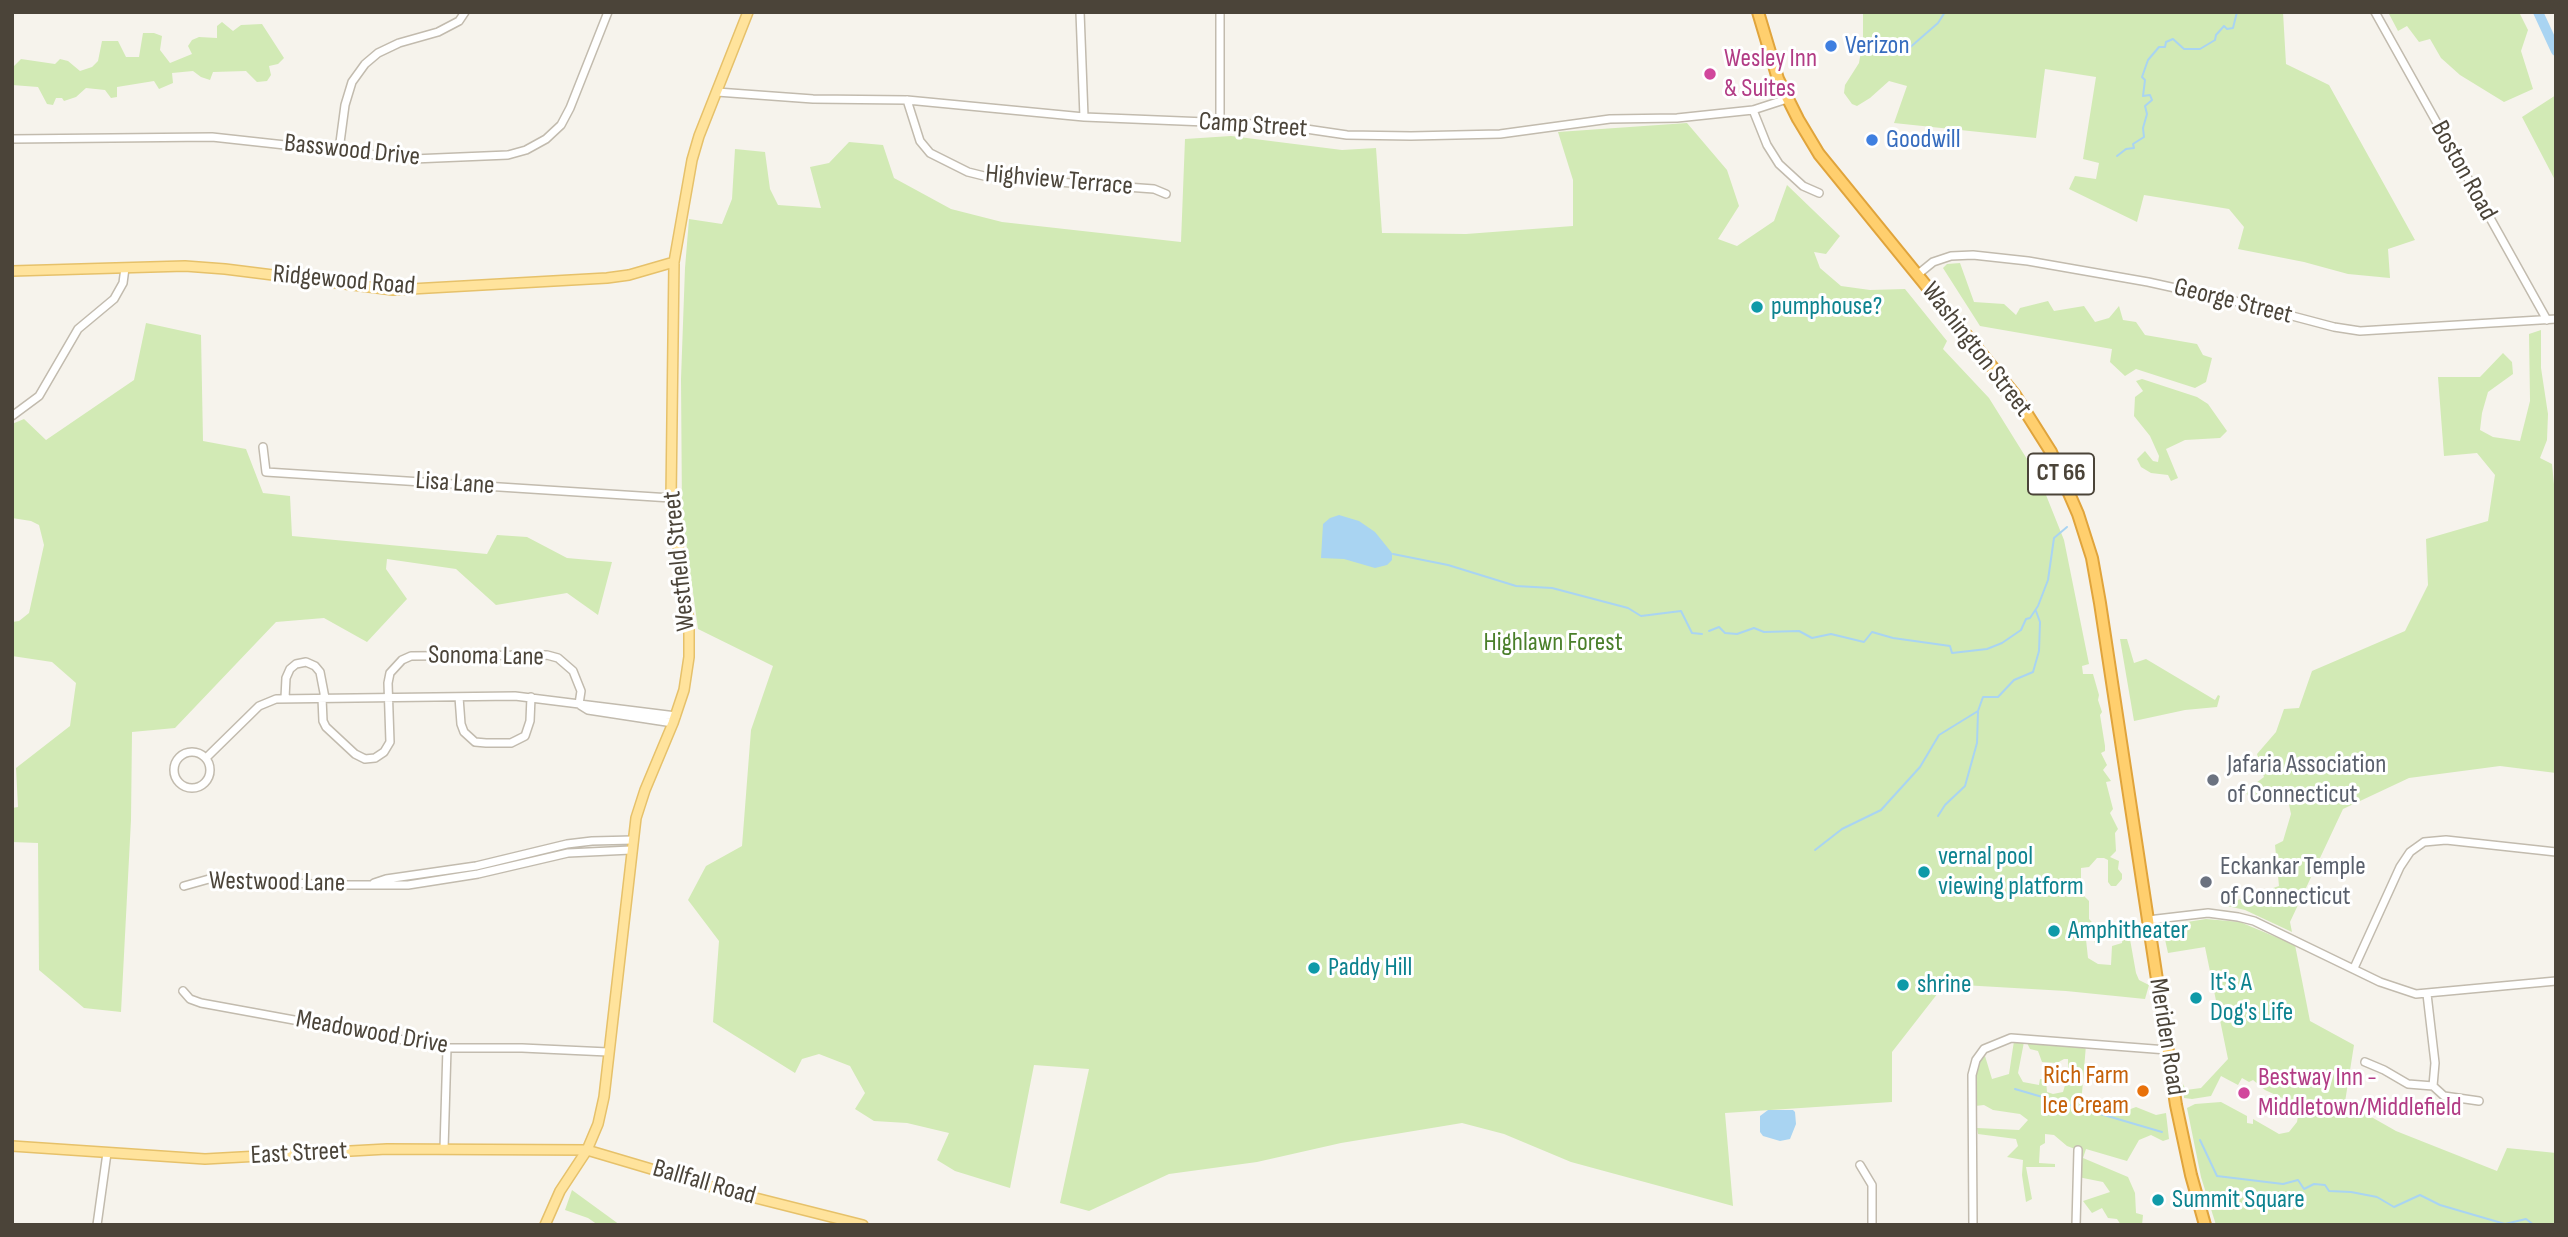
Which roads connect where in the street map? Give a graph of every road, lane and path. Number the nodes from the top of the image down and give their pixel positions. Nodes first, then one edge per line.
1 (465, 12) edge
2 (608, 12) edge
3 (748, 12) edge
4 (1080, 12) edge
5 (1220, 12) edge
6 (1758, 12) edge
7 (2375, 12) edge
8 (717, 92) junction
9 (1787, 99) junction
10 (907, 100) junction
11 (1753, 110) junction
12 (1084, 117) junction
13 (1220, 122) junction
14 (12, 139) edge
15 (340, 150) junction
16 (1819, 193) dead end
17 (1166, 194) dead end
18 (674, 262) junction
19 (125, 268) junction
20 (12, 271) edge
21 (1917, 275) junction
22 (2546, 320) junction
23 (2556, 321) edge
24 (12, 416) edge
25 (263, 447) dead end
26 (671, 498) junction
27 (459, 697) junction
28 (531, 697) junction
29 (285, 698) junction
30 (324, 698) junction
31 (388, 698) junction
32 (579, 704) junction
33 (675, 720) junction
34 (206, 758) junction
35 (2130, 805) joint
36 (632, 839) junction
37 (567, 844) junction
38 (631, 850) junction
39 (2556, 852) edge
40 (568, 853) junction
41 (477, 870) junction
42 (184, 887) dead end
43 (2148, 920) junction
44 (2354, 968) junction
45 (2556, 981) edge
46 (183, 991) dead end
47 (2427, 994) junction
48 (447, 1048) junction
49 (2168, 1050) junction
50 (608, 1052) junction
51 (2365, 1062) dead end
52 (2432, 1086) junction
53 (2479, 1101) dead end
54 (12, 1146) edge
55 (444, 1149) junction
56 (587, 1150) junction
57 (2078, 1150) dead end
58 (107, 1153) junction
59 (1860, 1165) dead end
60 (97, 1225) edge
61 (545, 1225) edge
62 (863, 1225) edge
63 (1872, 1225) edge
64 (1973, 1225) edge
65 (2076, 1225) edge
66 (2205, 1225) edge

1 - 15 street
2 - 15 street, Basswood Drive
3 - 8 main road, Westfield Street
4 - 12 street
5 - 13 street
6 - 9 highway, Washington Street / CT 66
7 - 22 street, Boston Road
8 - 10 street, Camp Street
8 - 18 main road, Westfield Street
9 - 11 street, Camp Street
9 - 21 highway, Washington Street / CT 66
10 - 12 street, Camp Street
10 - 17 street, Highview Terrace
11 - 13 street, Camp Street
11 - 16 street
12 - 13 street, Camp Street
14 - 15 street, Basswood Drive
18 - 19 main road, Ridgewood Road
18 - 26 main road, Westfield Street
19 - 20 main road, Ridgewood Road
19 - 24 street
21 - 22 street, George Street
21 - 35 highway, Washington Street / CT 66
22 - 23 street, George Street
25 - 26 street, Lisa Lane
26 - 33 main road, Westfield Street
27 - 28 street, Sonoma Lane
27 - 28 street, Sonoma Lane
27 - 31 street, Sonoma Lane
28 - 32 street, Sonoma Lane
29 - 30 street, Sonoma Lane
29 - 30 street, Sonoma Lane
29 - 34 street, Sonoma Lane
30 - 31 street, Sonoma Lane
30 - 31 street, Sonoma Lane
31 - 32 street, Sonoma Lane
32 - 33 street, Sonoma Lane
33 - 36 main road, Westfield Street
34 - 34 street, Sonoma Lane
35 - 43 highway, Meriden Road / CT 66
36 - 37 street, Westwood Lane
36 - 38 main road, Westfield Street
37 - 40 street
37 - 41 street, Westwood Lane
38 - 40 street, Westwood Lane
38 - 50 main road, Westfield Street
39 - 44 street
40 - 41 street, Westwood Lane
41 - 42 street, Westwood Lane
43 - 44 street
43 - 49 highway, Meriden Road / CT 66
44 - 47 street
45 - 47 street
46 - 48 street, Meadowood Drive
47 - 52 street
48 - 50 street, Meadowood Drive
48 - 55 street
49 - 64 street
49 - 66 highway, Meriden Road / CT 66
50 - 56 main road, Westfield Street
51 - 52 street
52 - 53 street
54 - 58 main road, East Street
55 - 56 main road, East Street
55 - 58 main road, East Street
56 - 61 main road, Westfield Street
56 - 62 main road, Ballfall Road
57 - 65 street
58 - 60 street
59 - 63 street

